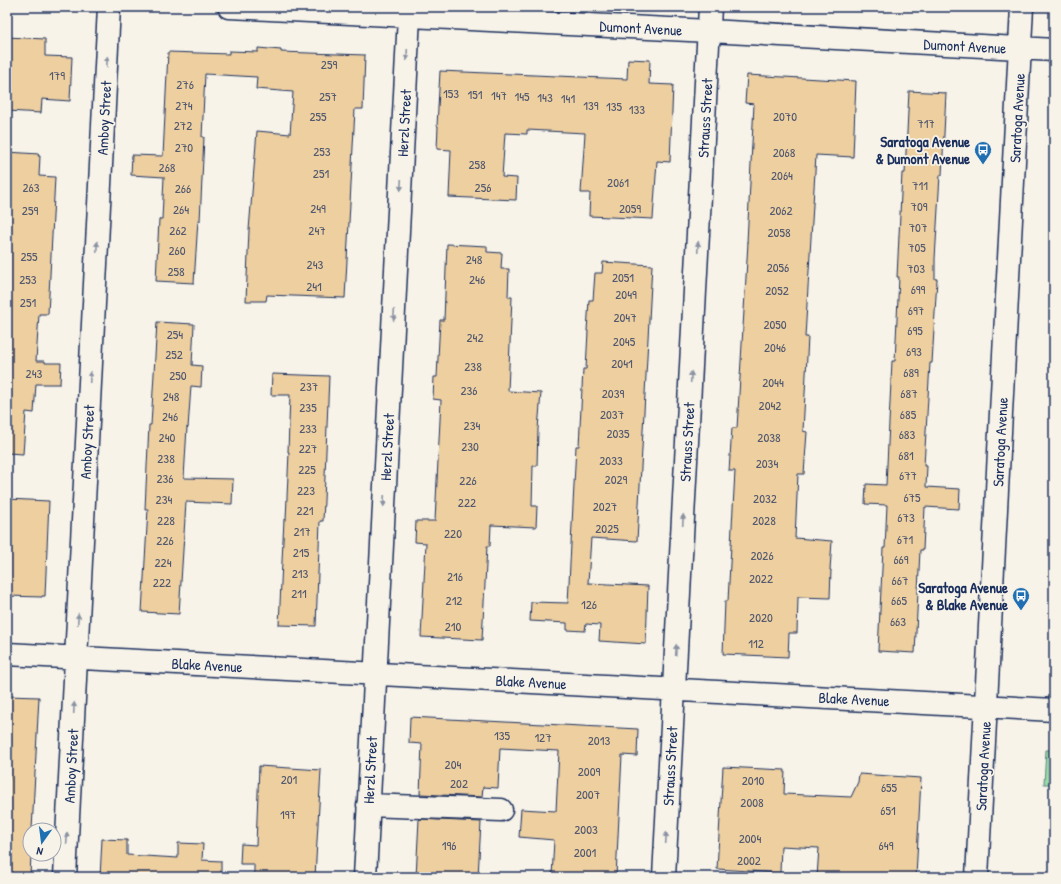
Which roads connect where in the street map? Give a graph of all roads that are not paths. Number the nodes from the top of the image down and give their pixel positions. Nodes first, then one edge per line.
1 (109, 7) edge
2 (228, 7) edge
3 (710, 7) edge
4 (1022, 7) edge
5 (409, 16) junction
6 (709, 31) junction
7 (1020, 49) junction
8 (1054, 50) edge
9 (7, 654) edge
10 (76, 658) junction
11 (375, 674) junction
12 (674, 689) junction
13 (986, 706) junction
14 (1054, 710) edge
15 (368, 805) junction
16 (501, 810) dead end
17 (65, 877) edge
18 (365, 877) edge
19 (664, 877) edge
20 (977, 877) edge

10 -> 1 street, Amboy Street
2 - 5 street, Dumont Avenue
3 - 6 street, Strauss Street
4 - 7 street, Saratoga Avenue
5 - 6 street, Dumont Avenue
5 -> 11 street, Herzl Street
6 - 7 street, Dumont Avenue
12 -> 6 street, Strauss Street
7 - 8 street, Dumont Avenue
7 - 13 street, Saratoga Avenue
9 - 10 street, Blake Avenue
10 - 11 street, Blake Avenue
17 -> 10 street, Amboy Street
11 - 12 street, Blake Avenue
11 - 15 street, Herzl Street
12 - 13 street, Blake Avenue
19 -> 12 street, Strauss Street
13 - 14 street, Blake Avenue
13 - 20 street, Saratoga Avenue
15 - 16 street
15 - 18 street, Herzl Street

